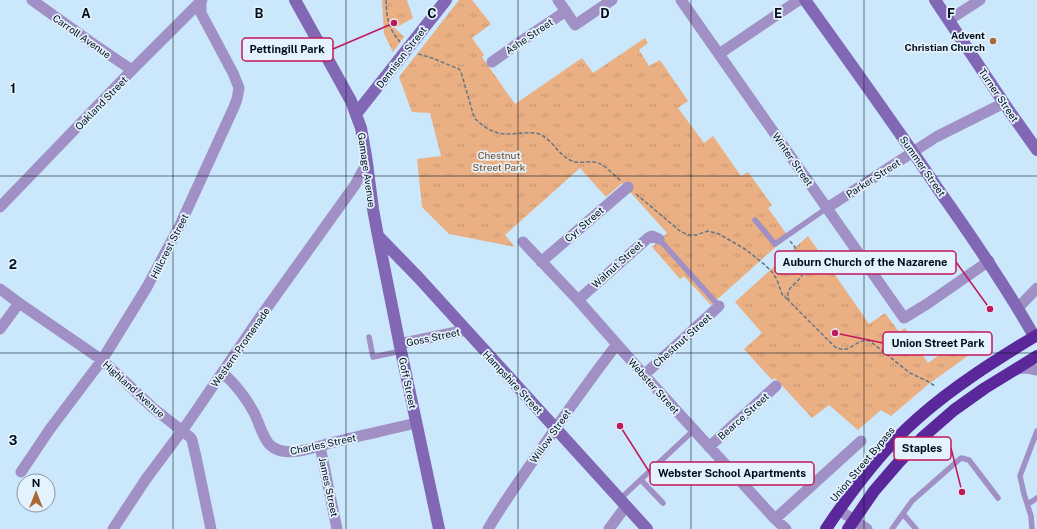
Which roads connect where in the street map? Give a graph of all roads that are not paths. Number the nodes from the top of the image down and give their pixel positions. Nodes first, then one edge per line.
1 (32, 0) edge
2 (201, 0) edge
3 (295, 0) edge
4 (446, 0) edge
5 (558, 0) edge
6 (612, 0) edge
7 (681, 0) edge
8 (799, 0) edge
9 (805, 0) edge
10 (935, 0) edge
11 (980, 0) edge
12 (566, 11) junction
13 (949, 20) junction
14 (719, 54) junction
15 (492, 62) dead end
16 (132, 70) junction
17 (1004, 103) junction
18 (356, 114) junction
19 (1037, 150) edge
20 (913, 152) junction
21 (368, 166) junction
22 (628, 187) road end
23 (0, 207) edge
24 (827, 208) junction
25 (755, 220) dead end
26 (378, 236) junction
27 (659, 239) joint
28 (523, 242) dead end
29 (989, 261) junction
30 (541, 262) junction
31 (1037, 288) edge
32 (0, 289) edge
33 (578, 300) junction
34 (18, 304) junction
35 (719, 306) joint
36 (1018, 308) junction
37 (0, 329) edge
38 (466, 330) junction
39 (1036, 336) edge
40 (369, 337) dead end
41 (617, 344) junction
42 (400, 348) junction
43 (1037, 356) edge
44 (102, 360) junction
45 (1016, 369) junction
46 (1037, 370) edge
47 (223, 373) junction
48 (644, 375) junction
49 (776, 386) dead end
50 (416, 423) junction
51 (556, 428) junction
52 (182, 430) junction
53 (694, 430) junction
54 (1037, 431) edge
55 (861, 441) dead end
56 (320, 446) junction
57 (709, 447) junction
58 (21, 472) dead end
59 (641, 480) junction
60 (998, 498) dead end
61 (1037, 498) edge
62 (623, 502) junction
63 (663, 503) dead end
64 (1028, 504) junction
65 (839, 510) junction
66 (903, 514) junction
67 (1034, 516) edge
68 (775, 519) junction
69 (851, 524) edge
70 (113, 529) edge
71 (211, 529) edge
72 (337, 529) edge
73 (439, 529) edge
74 (488, 529) edge
75 (609, 529) edge
76 (647, 529) edge
77 (786, 529) edge
78 (826, 529) edge
79 (867, 529) edge
80 (892, 529) edge
81 (916, 529) edge
82 (1032, 529) edge

1 - 16 street, Carroll Avenue
2 - 16 street, Oakland Street
2 - 44 street, Hillcrest Street
3 - 18 street, Gamage Avenue
4 - 18 street, Dennison Street
5 - 12 street
6 - 12 street
7 - 14 street, Winter Street
8 - 14 street
9 - 20 street, Summer Street
10 - 13 street, Turner Street
11 - 13 street
12 - 15 street, Ashe Street
13 - 17 street, Turner Street
14 - 24 street, Winter Street
16 - 23 street, Oakland Street
17 - 19 street, Turner Street
17 - 20 street, Parker Street
18 - 21 street, Gamage Avenue
20 - 24 street, Parker Street
20 - 29 street, Summer Street
21 - 26 street, Gamage Avenue
21 - 47 street, Western Promenade
22 - 30 street, Cyr Street
24 - 25 lane
24 - 29 street, Winter Street
26 - 38 street, Hampshire Street
26 - 42 street, Goff Street
27 - 33 street, Walnut Street
27 - 35 lane
28 - 30 street, Webster Street
29 - 36 street, Summer Street
30 - 33 street, Webster Street
31 - 36 street
32 - 34 street, Highland Avenue
33 - 41 street, Webster Street
34 - 37 street
34 - 44 street, Highland Avenue
35 - 48 street, Chestnut Street
36 - 39 street, Summer Street
38 - 42 street, Goss Street
38 - 51 street, Hampshire Street
39 - 65 highway, Union Street Bypass
40 - 42 lane
41 - 48 street, Webster Street
41 - 51 street, Willow Street
42 - 50 street, Goff Street
43 - 45 highway
44 - 52 street, Highland Avenue
44 - 58 street, Hillcrest Street
45 - 46 street
45 - 69 highway
47 - 52 street, Western Promenade
47 - 56 street, Charles Street
48 - 53 street, Webster Street
49 - 57 street, Bearce Street
50 - 56 street, Charles Street
50 - 73 street, Goff Street
51 - 62 street, Hampshire Street
51 - 74 street, Willow Street
52 - 70 street, Western Promenade
52 - 71 street, Highland Avenue
53 - 57 street, Webster Street
53 - 59 lane
54 - 64 lane
55 - 68 street
56 - 72 street, James Street
57 - 68 street, Webster Street
59 - 62 lane
59 - 63 lane
60 - 66 lane
61 - 64 lane
62 - 75 street
62 - 76 street, Hampshire Street
64 - 67 lane
65 - 69 street
65 - 78 highway, Union Street Bypass
66 - 80 lane
66 - 81 lane
67 - 82 lane
68 - 77 street, Webster Street
69 - 79 street

